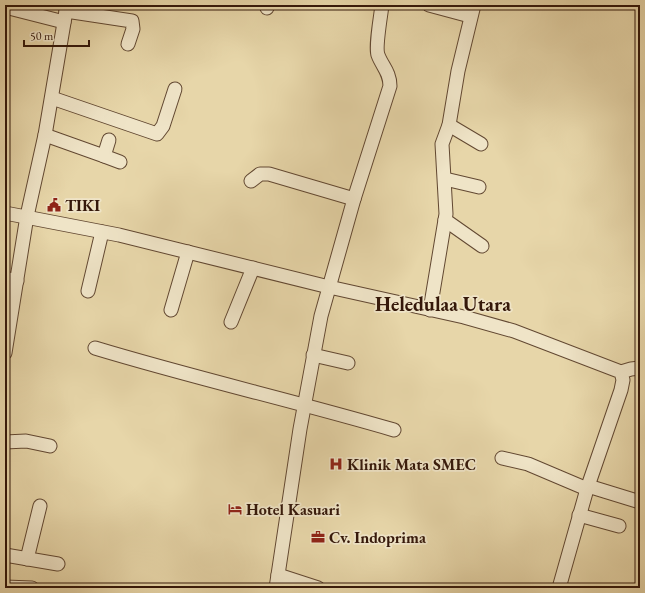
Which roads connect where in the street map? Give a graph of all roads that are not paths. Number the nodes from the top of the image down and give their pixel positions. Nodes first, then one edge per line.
1 (382, 5) edge
2 (429, 5) edge
3 (5, 7) edge
4 (446, 7) edge
5 (472, 10) edge
6 (66, 13) edge
7 (128, 44) dead end
8 (175, 89) dead end
9 (52, 98) junction
10 (449, 125) junction
11 (45, 135) junction
12 (109, 140) dead end
13 (481, 144) dead end
14 (104, 156) junction
15 (120, 162) dead end
16 (445, 179) junction
17 (251, 181) dead end
18 (479, 187) dead end
19 (354, 199) junction
20 (5, 214) edge
21 (27, 216) junction
22 (445, 220) junction
23 (102, 232) junction
24 (482, 246) dead end
25 (188, 252) junction
26 (253, 268) junction
27 (11, 279) edge
28 (329, 287) junction
29 (88, 290) dead end
30 (171, 310) dead end
31 (430, 310) junction
32 (8, 322) edge
33 (231, 322) dead end
34 (95, 348) dead end
35 (5, 353) edge
36 (313, 354) junction
37 (348, 364) dead end
38 (640, 368) edge
39 (621, 372) junction
40 (304, 406) junction
41 (394, 430) dead end
42 (5, 442) edge
43 (50, 446) dead end
44 (502, 458) dead end
45 (587, 488) junction
46 (640, 502) edge
47 (40, 506) dead end
48 (579, 515) junction
49 (619, 526) dead end
50 (5, 555) edge
51 (27, 559) junction
52 (58, 564) dead end
53 (277, 582) edge
54 (5, 587) edge
55 (32, 588) edge
56 (318, 588) edge
57 (559, 588) edge

1 - 19 street
2 - 4 street
3 - 6 street
4 - 5 street
5 - 10 street
6 - 7 street
6 - 9 street
8 - 9 street
9 - 11 street
10 - 13 street
10 - 16 street
11 - 14 street
11 - 21 street
12 - 14 street
14 - 15 street
16 - 18 street
16 - 22 street
17 - 19 street
19 - 28 street
20 - 21 street
21 - 23 street
21 - 27 street
22 - 24 street
22 - 31 street
23 - 25 street
23 - 29 street
25 - 26 street
25 - 30 street
26 - 28 street
26 - 33 street
27 - 32 street
28 - 31 street
28 - 36 street
31 - 39 street
32 - 35 street
34 - 40 street
36 - 37 street
36 - 40 street
38 - 39 street
39 - 45 street
40 - 41 street
40 - 53 street
42 - 43 street
44 - 45 street
45 - 46 street
45 - 48 street
47 - 51 street
48 - 49 street
48 - 57 street
50 - 51 street
51 - 52 street
53 - 56 street
54 - 55 street

